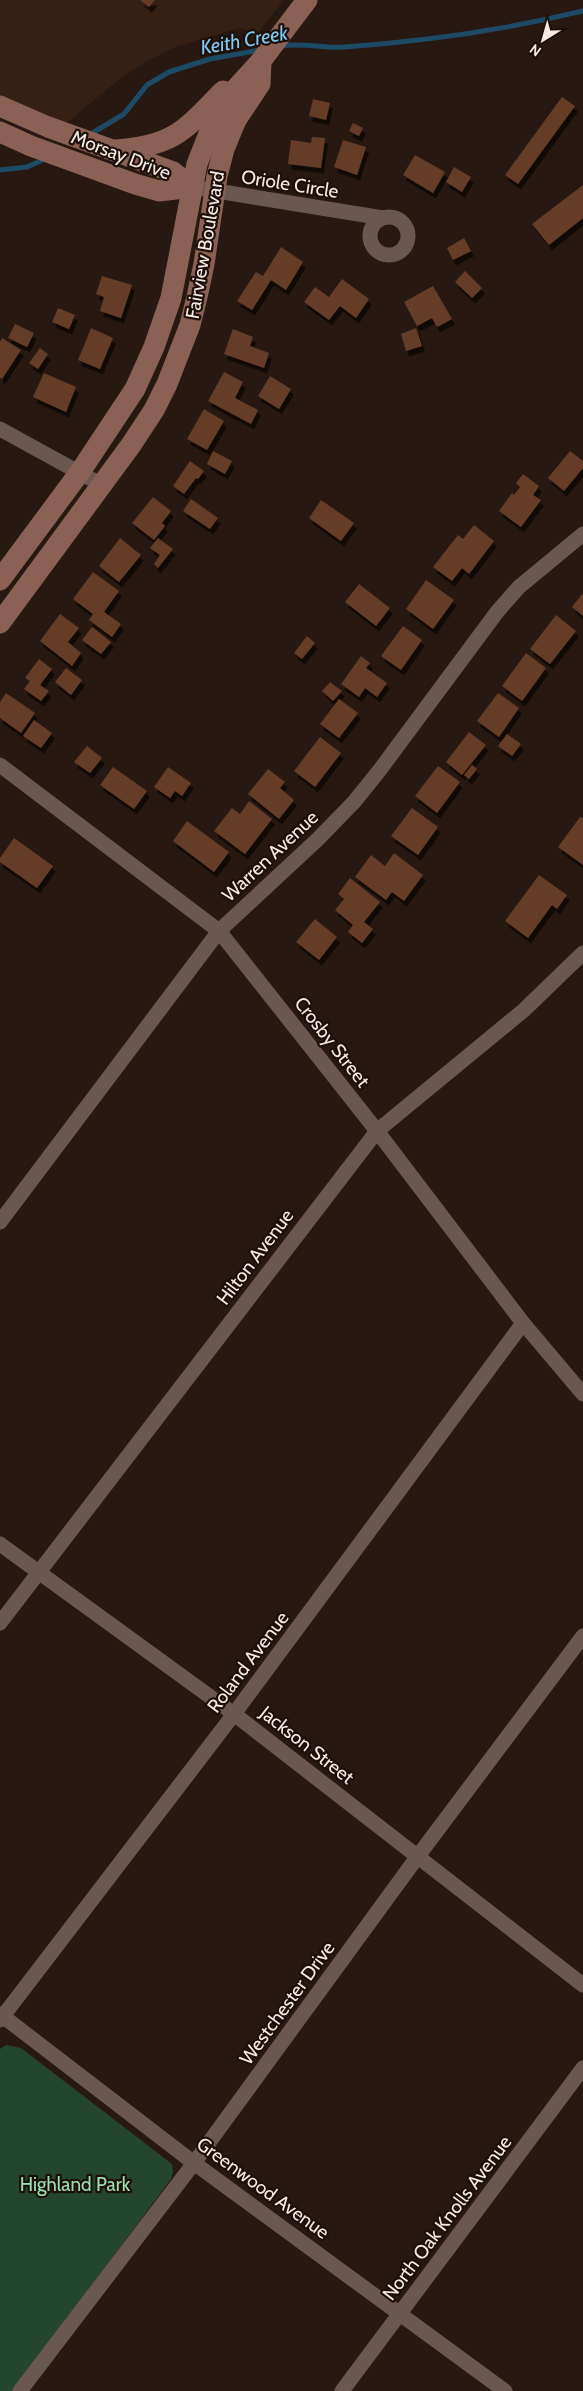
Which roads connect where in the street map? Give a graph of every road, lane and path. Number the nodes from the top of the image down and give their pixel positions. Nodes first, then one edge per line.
1 (307, 0) edge
2 (261, 61) junction
3 (0, 106) edge
4 (0, 132) edge
5 (108, 150) junction
6 (192, 187) junction
7 (215, 192) junction
8 (384, 218) dead end
9 (0, 429) edge
10 (80, 472) junction
11 (102, 486) junction
12 (583, 534) edge
13 (0, 580) edge
14 (0, 623) edge
15 (0, 765) edge
16 (219, 931) junction
17 (583, 953) edge
18 (377, 1132) junction
19 (0, 1222) edge
20 (523, 1323) junction
21 (583, 1394) edge
22 (0, 1544) edge
23 (38, 1572) junction
24 (0, 1624) edge
25 (583, 1636) edge
26 (234, 1714) junction
27 (418, 1856) junction
28 (583, 1985) edge
29 (1, 2017) edge
30 (583, 2068) edge
31 (194, 2163) junction
32 (400, 2314) junction
33 (20, 2391) edge
34 (342, 2391) edge
35 (505, 2391) edge

1 - 2 street, Fairview Boulevard
2 - 5 street
2 - 6 street, Fairview Boulevard
2 - 7 street, Fairview Boulevard
3 - 5 street, Morsay Drive
4 - 6 street, Morsay Drive
5 - 6 street, Morsay Drive
6 - 7 street, Oriole Circle
6 - 10 street, Fairview Boulevard
7 - 8 street, Oriole Circle
7 - 11 street, Fairview Boulevard
9 - 10 street
10 - 11 street
10 - 13 street, Fairview Boulevard
11 - 14 street, Fairview Boulevard
12 - 16 street, Warren Avenue
15 - 16 street, Crosby Street
16 - 18 street, Crosby Street
16 - 19 street, Warren Avenue
17 - 18 street, Hilton Avenue
18 - 20 street, Crosby Street
18 - 23 street, Hilton Avenue
20 - 21 street, Crosby Street
20 - 26 street, Roland Avenue
22 - 23 street, Jackson Street
23 - 24 street, Hilton Avenue
23 - 26 street, Jackson Street
25 - 27 street, Westchester Drive
26 - 27 street, Jackson Street
26 - 29 street, Roland Avenue
27 - 28 street, Jackson Street
27 - 31 street, Westchester Drive
29 - 31 street, Greenwood Avenue
30 - 32 street, North Oak Knolls Avenue
31 - 32 street, Greenwood Avenue
31 - 33 street, Westchester Drive
32 - 34 street, North Oak Knolls Avenue
32 - 35 street, Greenwood Avenue

